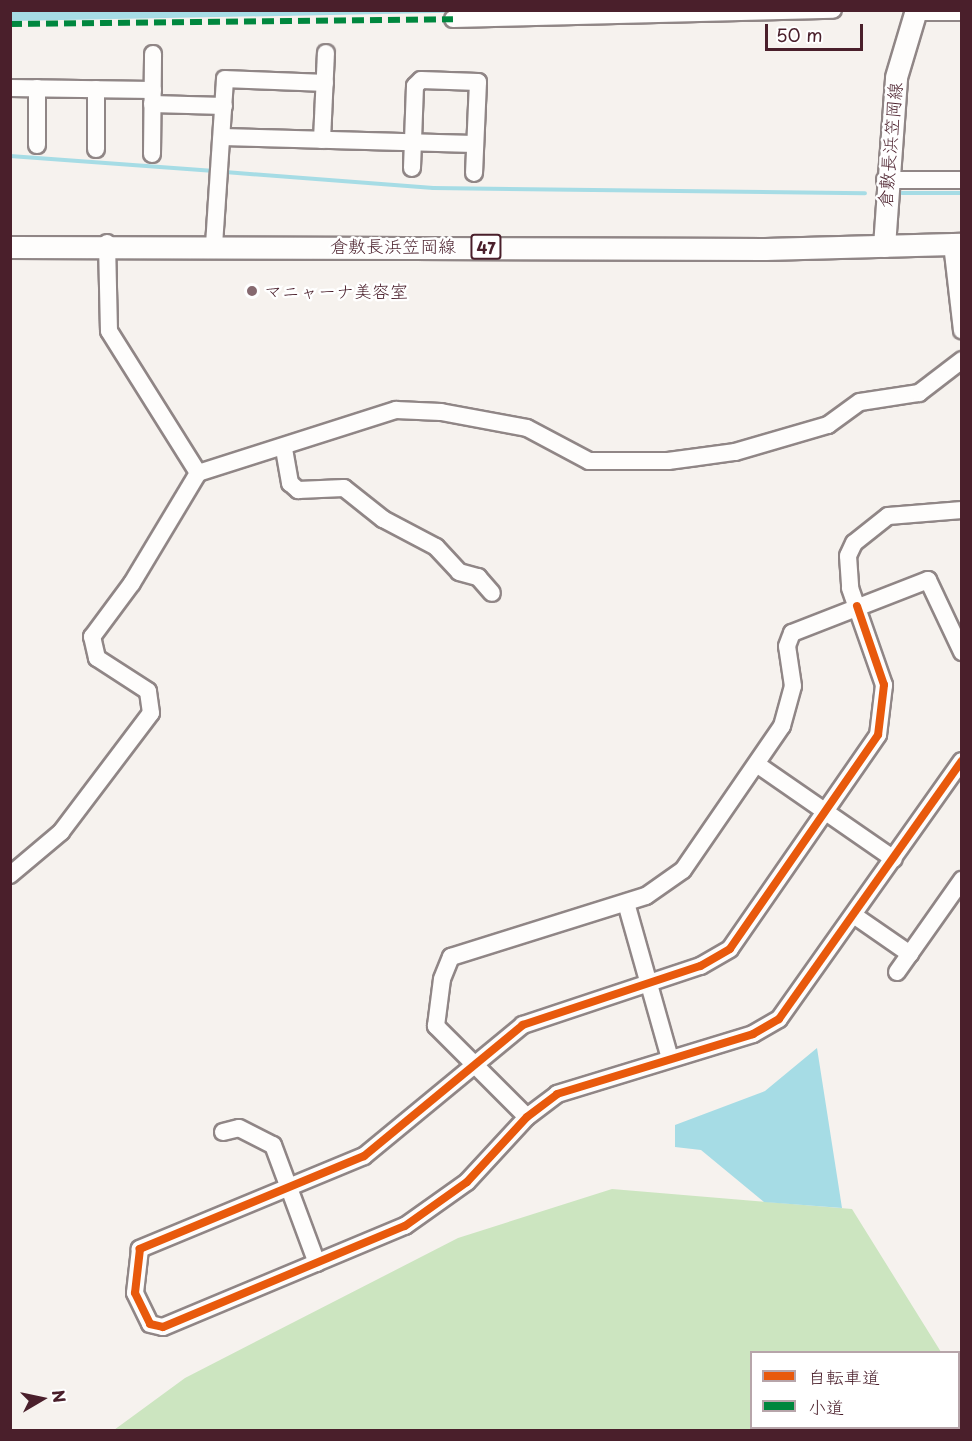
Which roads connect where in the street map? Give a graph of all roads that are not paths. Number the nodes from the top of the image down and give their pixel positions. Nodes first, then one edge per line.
1 (833, 10) edge
2 (915, 11) edge
3 (962, 12) edge
4 (453, 19) dead end
5 (326, 53) dead end
6 (153, 54) dead end
7 (325, 83) junction
8 (10, 88) edge
9 (37, 88) junction
10 (96, 89) junction
11 (153, 97) junction
12 (224, 106) junction
13 (222, 137) junction
14 (322, 140) junction
15 (414, 142) junction
16 (475, 144) junction
17 (37, 145) dead end
18 (96, 149) dead end
19 (152, 154) dead end
20 (412, 168) dead end
21 (474, 172) dead end
22 (885, 180) junction
23 (962, 180) edge
24 (107, 243) junction
25 (957, 244) edge
26 (214, 245) junction
27 (884, 246) junction
28 (10, 247) edge
29 (962, 330) edge
30 (962, 360) edge
31 (284, 449) junction
32 (198, 473) junction
33 (962, 510) edge
34 (492, 593) dead end
35 (857, 606) junction
36 (962, 652) edge
37 (961, 762) edge
38 (758, 765) junction
39 (828, 813) junction
40 (894, 859) junction
41 (10, 875) edge
42 (962, 880) edge
43 (626, 903) junction
44 (855, 916) junction
45 (910, 954) junction
46 (897, 972) dead end
47 (648, 982) junction
48 (670, 1058) junction
49 (475, 1064) junction
50 (527, 1117) junction
51 (223, 1132) dead end
52 (289, 1190) junction
53 (317, 1263) junction

1 - 4 street
2 - 3 street
2 - 22 main road, 倉敷長浜笠岡線
5 - 7 street
6 - 11 street
7 - 12 street
7 - 14 street
8 - 9 street
9 - 10 street
9 - 17 street
10 - 11 street
10 - 18 street
11 - 12 street
11 - 19 street
12 - 13 street
13 - 14 street
13 - 26 street
14 - 15 street
15 - 16 street
15 - 16 street
15 - 20 street
16 - 21 street
22 - 23 street
22 - 27 main road, 倉敷長浜笠岡線
24 - 26 main road, 倉敷長浜笠岡線 / 47
24 - 28 main road, 倉敷長浜笠岡線 / 47
24 - 32 street
25 - 27 main road, 倉敷長浜笠岡線 / 47
25 - 29 street
26 - 27 main road, 倉敷長浜笠岡線 / 47
30 - 31 street
31 - 32 street
31 - 34 street
32 - 41 street
33 - 35 street
35 - 36 street
35 - 38 street
35 - 39 street
37 - 40 street
38 - 39 street
38 - 43 street
39 - 40 street
39 - 47 street
40 - 44 street
42 - 45 street
43 - 47 street
43 - 49 street
44 - 45 street
44 - 48 street
45 - 46 street
47 - 48 street
47 - 49 street
48 - 50 street
49 - 50 street
49 - 52 street
50 - 53 street
51 - 52 street
52 - 53 street
52 - 53 street

